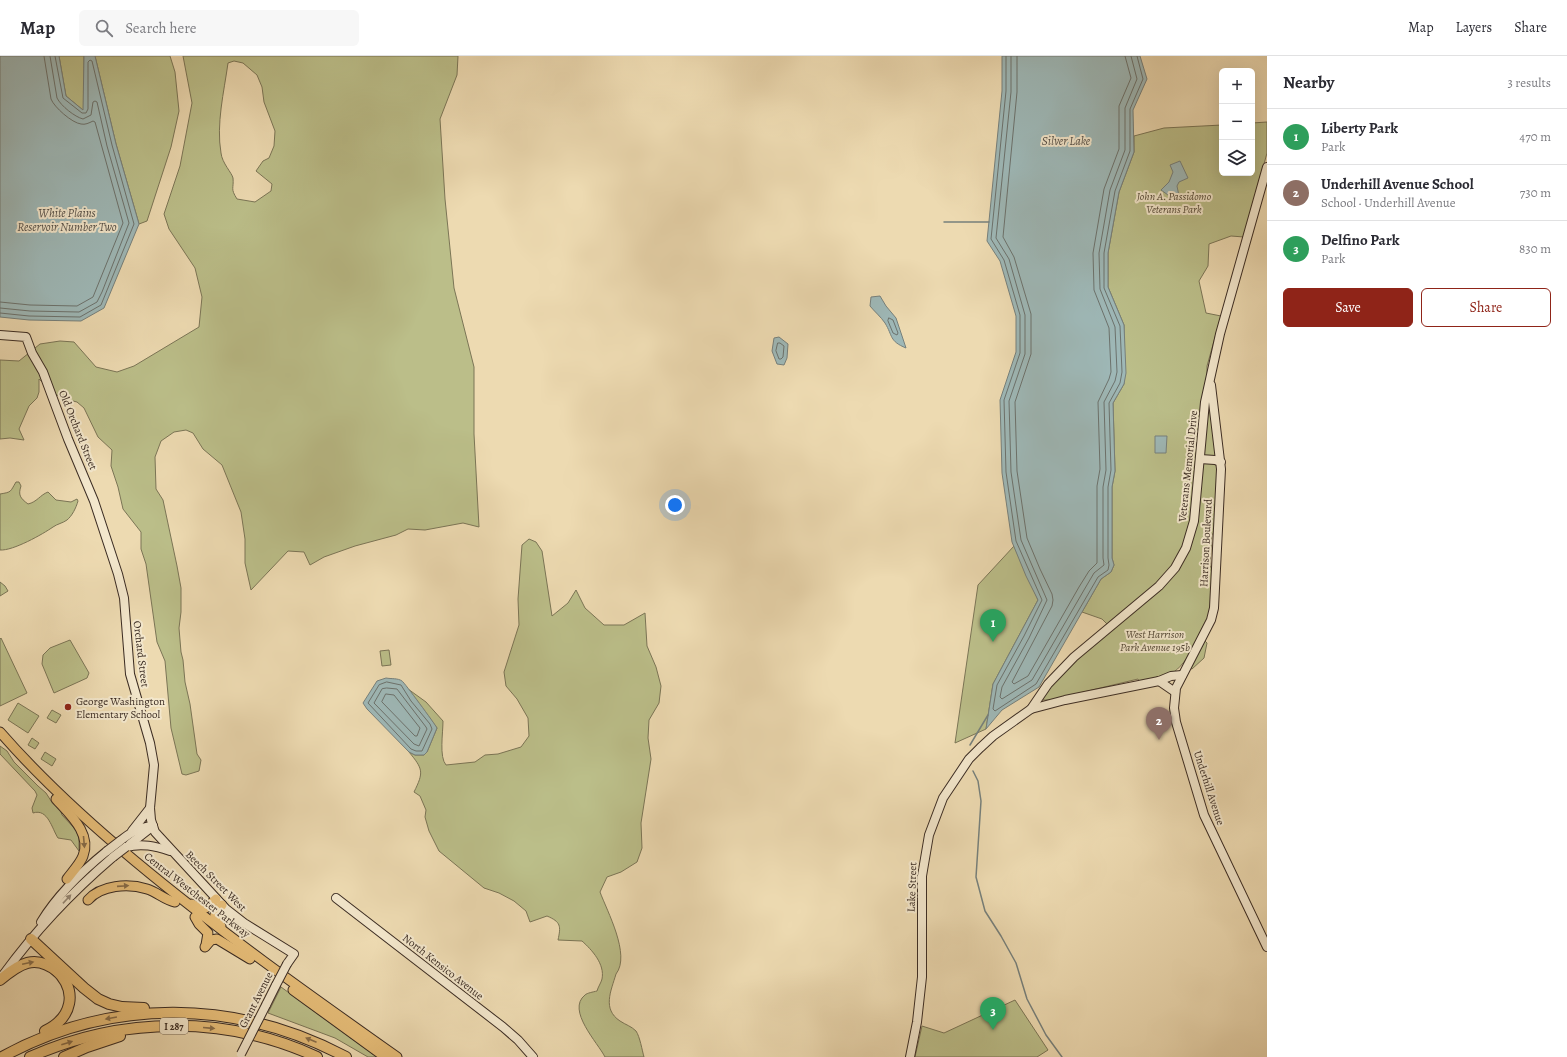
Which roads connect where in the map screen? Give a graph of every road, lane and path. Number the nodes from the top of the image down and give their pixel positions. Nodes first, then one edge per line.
1 (1267, 168) edge
2 (0, 335) edge
3 (1210, 381) junction
4 (1200, 459) junction
5 (1221, 462) junction
6 (105, 533) joint
7 (1182, 675) junction
8 (1159, 681) junction
9 (1175, 692) junction
10 (1030, 709) junction
11 (0, 732) edge
12 (0, 741) edge
13 (56, 799) junction
14 (150, 808) junction
15 (153, 826) junction
16 (131, 832) junction
17 (126, 847) junction
18 (172, 851) junction
19 (71, 884) junction
20 (336, 898) dead end
21 (88, 900) joint
22 (180, 902) junction
23 (219, 902) junction
24 (195, 918) junction
25 (38, 930) junction
26 (29, 941) junction
27 (1267, 947) edge
28 (294, 954) joint
29 (251, 956) junction
30 (58, 972) junction
31 (0, 980) edge
32 (164, 1012) junction
33 (189, 1026) junction
34 (38, 1040) junction
35 (240, 1055) edge
36 (2, 1057) edge
37 (30, 1057) edge
38 (64, 1057) edge
39 (317, 1057) edge
40 (346, 1057) edge
41 (385, 1057) edge
42 (397, 1057) edge
43 (533, 1057) edge
44 (910, 1057) edge

1 - 3 street, Veterans Memorial Drive
2 - 6 street, Old Orchard Street
3 - 4 street, Veterans Memorial Drive
3 - 5 street, Harrison Boulevard
4 - 5 street
4 - 10 street, Veterans Memorial Drive
5 - 7 street, Harrison Boulevard
6 - 14 street, Orchard Street
7 - 8 street
7 - 9 street, Underhill Avenue
8 - 9 street
8 - 10 street
9 - 27 street, Underhill Avenue
10 - 44 street, Lake Street
11 - 22 main road, Central Westchester Parkway
12 - 13 main road, Central Westchester Parkway
13 -> 19 main road
13 - 22 main road, Central Westchester Parkway
14 - 15 street, Orchard Street
14 - 16 street
15 - 16 street
15 - 17 street
15 - 18 street, Beech Street West
16 - 19 street, bridge
17 - 18 street
17 - 19 street, bridge
18 - 23 street, Beech Street West
19 - 21 street
25 -> 19 street
19 - 25 street
20 - 43 street, North Kensico Avenue
21 -> 22 main road
22 - 23 main road
22 - 24 main road, Central Westchester Parkway
22 - 29 main road, Central Westchester Parkway
23 - 28 street, Beech Street West
23 - 29 main road
24 - 29 main road, Central Westchester Parkway
24 - 29 main road
25 - 26 street
26 - 30 highway
26 - 31 street
26 - 32 highway
28 - 35 street, Grant Avenue, bridge
29 - 41 main road, Central Westchester Parkway
29 - 42 main road, Central Westchester Parkway
31 -> 30 highway
30 - 34 highway
32 -> 34 highway, I 287
40 -> 32 highway, I 287
37 -> 33 highway, I 287
33 - 38 highway
33 -> 39 highway, I 287
34 - 36 highway, I 287

